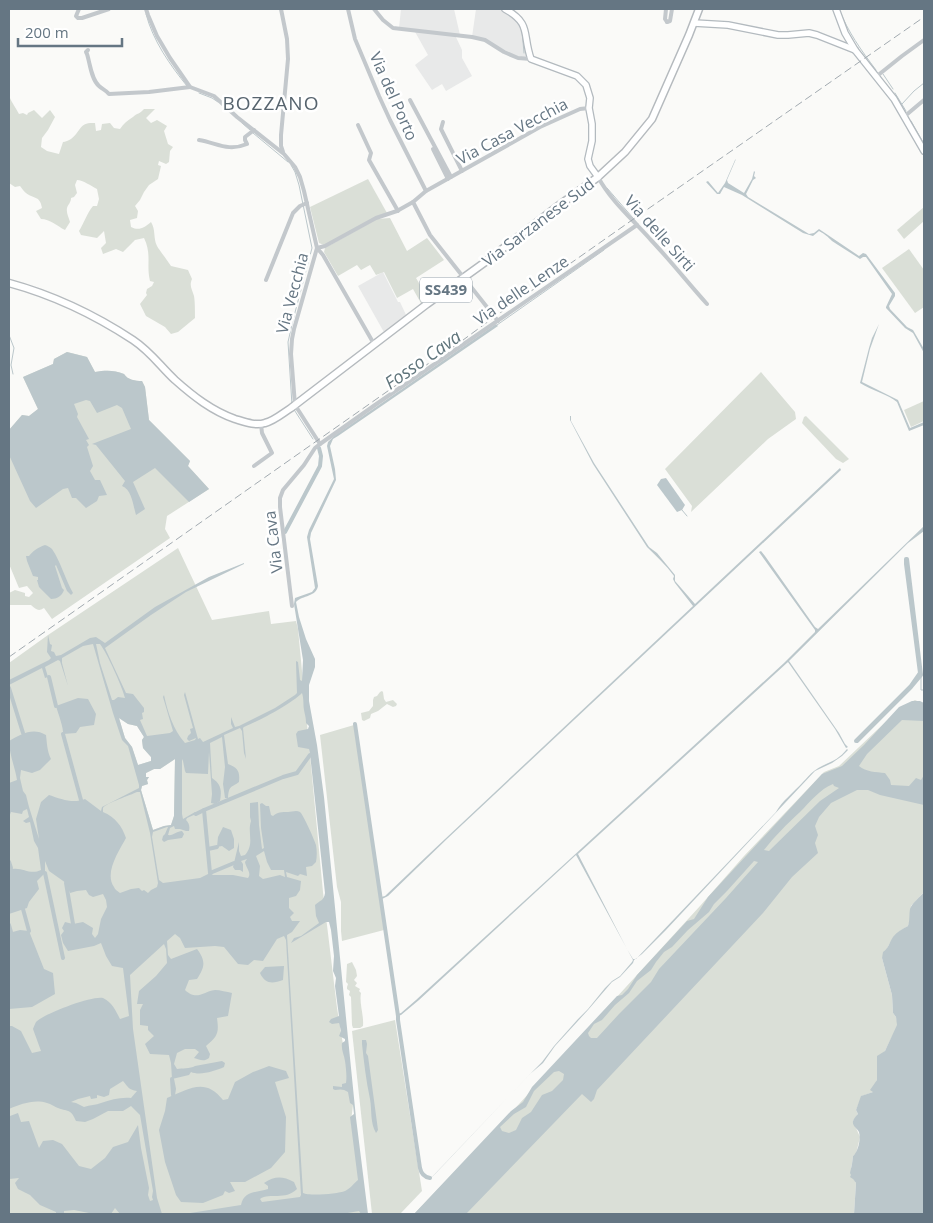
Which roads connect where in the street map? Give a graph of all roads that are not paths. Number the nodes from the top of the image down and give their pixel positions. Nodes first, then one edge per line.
1 (79, 9) edge
2 (109, 9) edge
3 (146, 9) edge
4 (282, 9) edge
5 (348, 9) edge
6 (374, 9) edge
7 (505, 9) edge
8 (666, 9) edge
9 (672, 9) edge
10 (700, 9) edge
11 (836, 9) edge
12 (694, 23) junction
13 (849, 38) junction
14 (924, 40) edge
15 (842, 45) junction
16 (88, 50) dead end
17 (855, 50) junction
18 (531, 59) junction
19 (877, 76) junction
20 (189, 88) junction
21 (410, 100) dead end
22 (924, 100) edge
23 (589, 108) junction
24 (905, 116) junction
25 (443, 122) dead end
26 (358, 125) dead end
27 (253, 132) junction
28 (199, 140) dead end
29 (430, 142) dead end
30 (924, 151) edge
31 (284, 154) junction
32 (462, 171) junction
33 (598, 177) junction
34 (449, 178) junction
35 (426, 191) junction
36 (413, 202) junction
37 (305, 204) junction
38 (398, 210) junction
39 (638, 226) junction
40 (317, 248) junction
41 (464, 278) junction
42 (266, 280) dead end
43 (9, 283) edge
44 (707, 304) dead end
45 (498, 321) junction
46 (375, 344) junction
47 (294, 406) junction
48 (261, 424) junction
49 (320, 444) junction
50 (254, 466) dead end
51 (292, 606) dead end

1 - 2 street
3 - 20 street
4 - 31 street
5 - 35 street, Via del Porto
6 - 18 street
7 - 18 street
8 - 9 street
10 - 12 main road, Via Sarzanese Sud / SS439
11 - 13 street
12 - 15 street
12 - 33 main road, Via Sarzanese Sud / SS439
13 - 15 street
13 - 17 street
14 - 19 street
15 - 17 street
16 - 20 street
17 - 19 street
18 - 23 street
19 - 24 street
20 - 27 street
21 - 34 street
22 - 24 street
23 - 32 street, Via Casa Vecchia
23 - 33 street
24 - 30 street
25 - 32 street
26 - 38 street
27 - 28 street
27 - 31 street
29 - 34 street, Via Casa Vecchia
31 - 37 street
32 - 34 street, Via Casa Vecchia
33 - 39 street, Via delle Sirti
33 - 41 main road, Via Sarzanese Sud / SS439
34 - 35 street, Via Casa Vecchia
35 - 36 street, Via Casa Vecchia
36 - 38 street, Via Casa Vecchia
36 - 41 street
37 - 40 street
37 - 42 street
38 - 40 street, Via Casa Vecchia
39 - 44 street, Via delle Sirti
39 - 45 street, Via delle Lenze
40 - 46 street
40 - 47 street, Via Vecchia
41 - 45 street
41 - 46 main road, Via Sarzanese Sud / SS439
43 - 48 main road
45 - 49 street, Via delle Lenze
46 - 47 main road, Via Sarzanese Sud / SS439
47 - 48 main road, SS439
47 - 49 street
48 - 50 street
49 - 51 street, Via Cava

